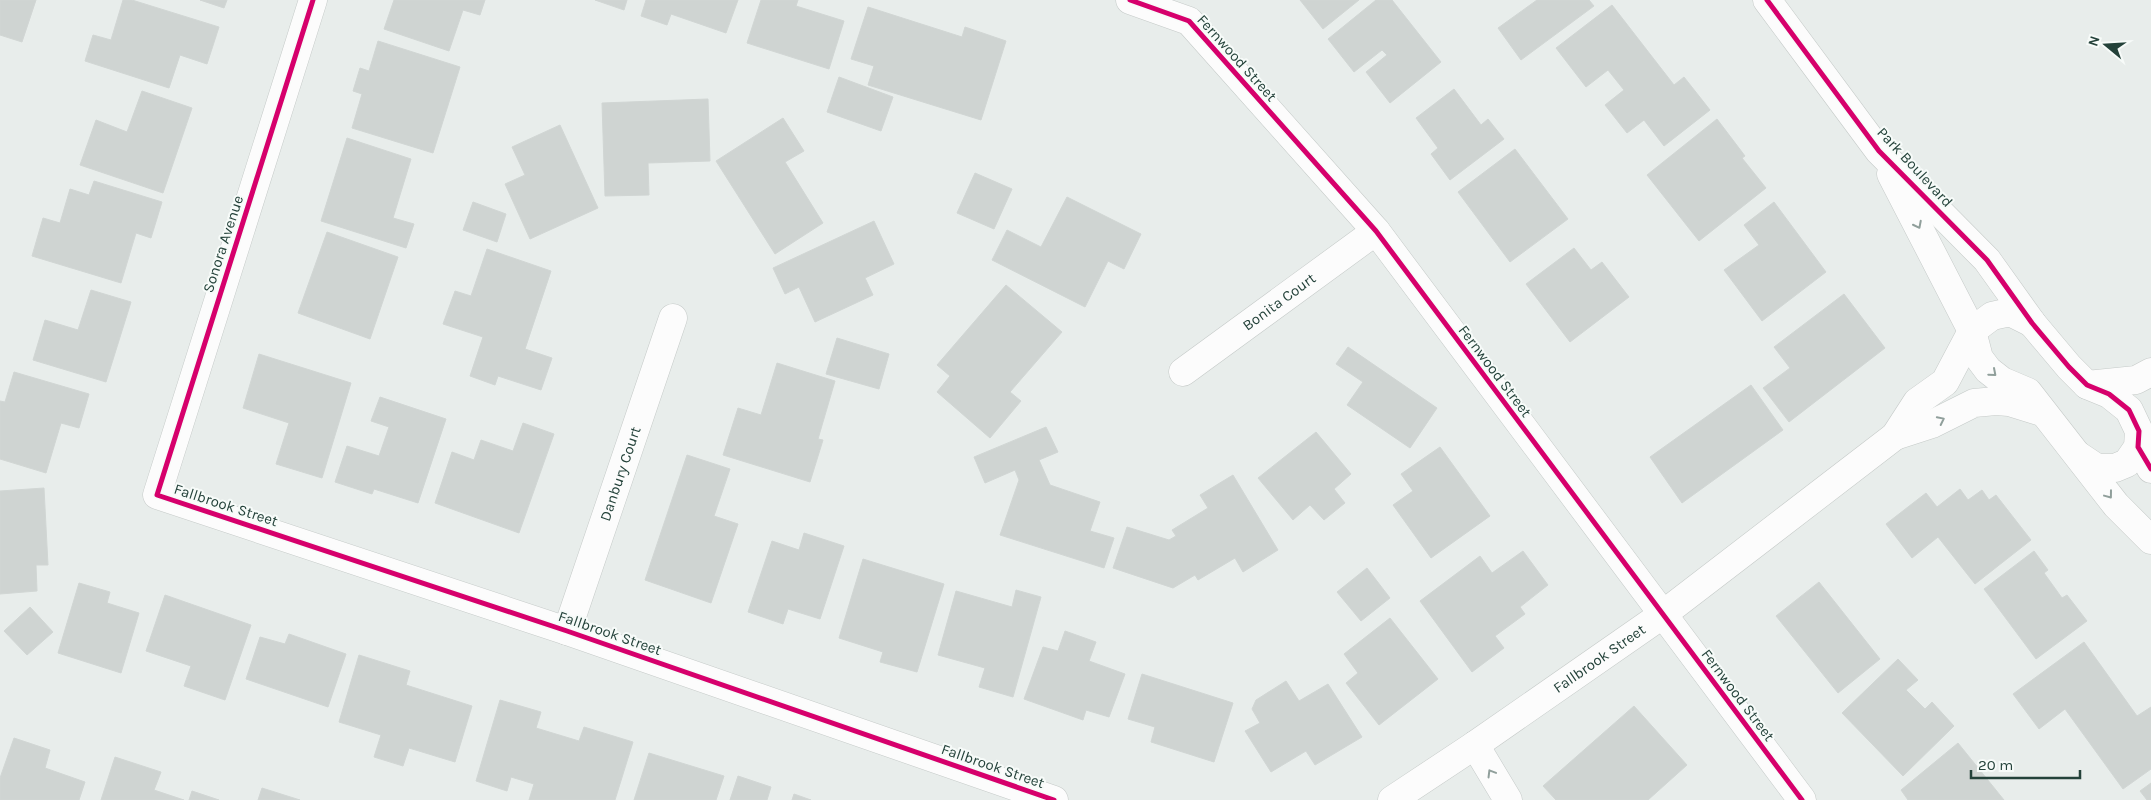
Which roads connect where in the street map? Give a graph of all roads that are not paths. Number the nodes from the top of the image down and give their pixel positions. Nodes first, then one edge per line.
1 (313, 0) edge
2 (1130, 0) edge
3 (1767, 0) edge
4 (1879, 151) junction
5 (1376, 231) junction
6 (673, 318) dead end
7 (2032, 323) junction
8 (1972, 331) junction
9 (1183, 372) dead end
10 (2151, 372) edge
11 (2087, 385) junction
12 (2048, 415) junction
13 (1895, 436) junction
14 (2145, 441) edge
15 (2079, 456) junction
16 (157, 495) joint
17 (2151, 540) edge
18 (1662, 615) junction
19 (567, 631) junction
20 (1474, 746) junction
21 (1001, 791) edge
22 (1054, 800) edge
23 (1392, 800) edge
24 (1508, 800) edge
25 (1802, 800) edge

1 - 16 street, Sonora Avenue
2 - 5 street, Fernwood Street
3 - 4 street, Park Boulevard
4 - 7 street, Park Boulevard
4 -> 8 street
5 - 9 street, Bonita Court
5 - 18 street, Fernwood Street
6 - 19 street, Danbury Court
7 - 8 street
7 - 11 street, Park Boulevard
8 -> 12 street
8 - 13 street
10 - 11 street
11 - 14 street
13 -> 12 street
12 - 15 street
13 - 18 street, Fallbrook Street
14 - 15 street
15 -> 17 street
16 - 19 street, Fallbrook Street
18 - 20 street, Fallbrook Street
18 - 25 street, Fernwood Street
19 - 21 street, Fallbrook Street
20 - 23 street, Fallbrook Street
24 -> 20 street
21 - 22 street, Fallbrook Street

